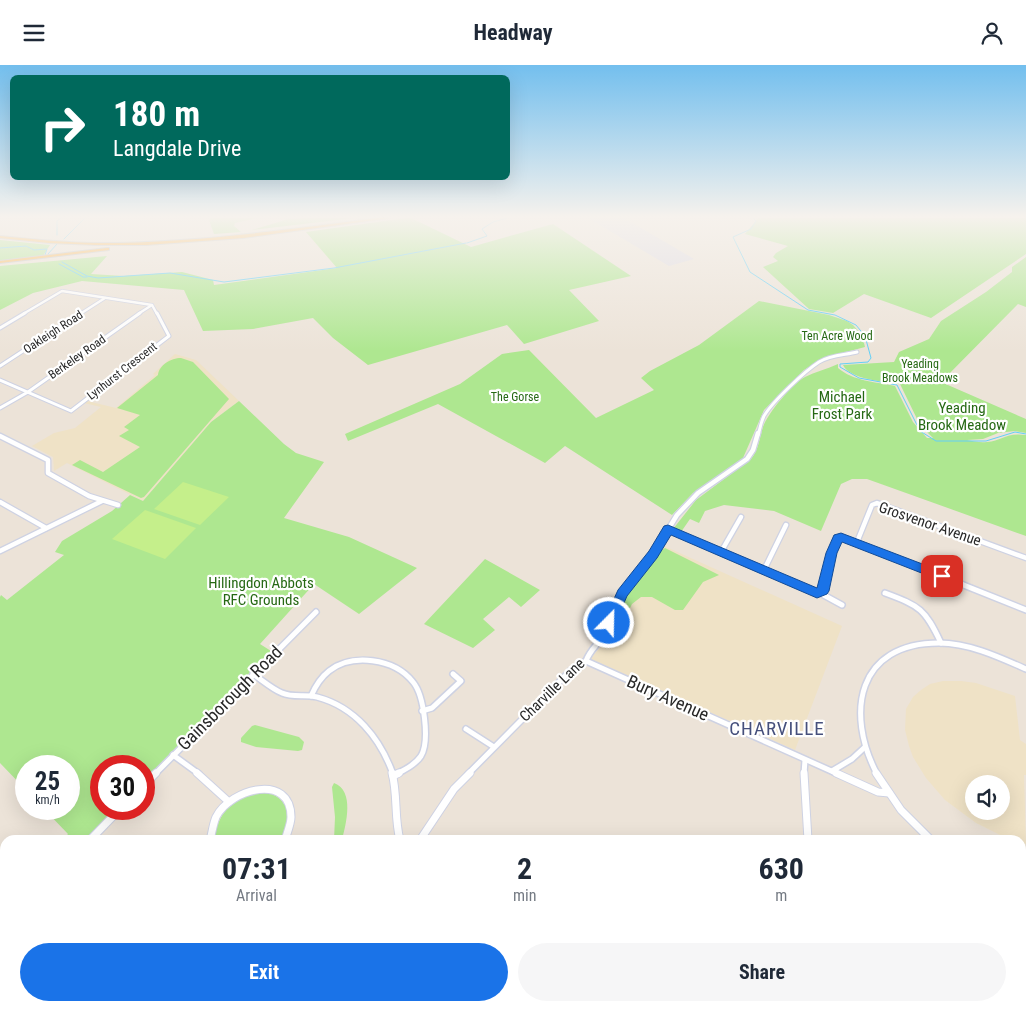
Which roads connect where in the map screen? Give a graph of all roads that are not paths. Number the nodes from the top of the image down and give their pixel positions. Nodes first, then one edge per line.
1 (105, 298) junction
2 (152, 305) junction
3 (0, 328) edge
4 (857, 352) dead end
5 (0, 366) edge
6 (0, 380) edge
7 (28, 393) junction
8 (0, 408) edge
9 (0, 436) edge
10 (102, 501) junction
11 (0, 502) edge
12 (118, 505) dead end
13 (741, 517) dead end
14 (786, 525) dead end
15 (46, 528) junction
16 (668, 529) junction
17 (857, 542) junction
18 (0, 551) edge
19 (721, 552) junction
20 (1026, 558) edge
21 (764, 570) junction
22 (820, 593) junction
23 (885, 593) dead end
24 (842, 605) dead end
25 (1026, 610) edge
26 (316, 612) dead end
27 (941, 643) junction
28 (586, 661) junction
29 (1026, 669) edge
30 (253, 674) junction
31 (453, 674) dead end
32 (311, 696) junction
33 (422, 711) junction
34 (466, 729) dead end
35 (494, 747) junction
36 (864, 747) junction
37 (173, 755) junction
38 (805, 760) junction
39 (832, 771) junction
40 (155, 774) edge
41 (393, 776) junction
42 (889, 793) junction
43 (229, 802) junction
44 (109, 820) edge
45 (95, 835) edge
46 (211, 835) edge
47 (287, 835) edge
48 (398, 835) edge
49 (423, 835) edge
50 (808, 835) edge
51 (926, 835) edge

1 - 2 street
1 - 3 street
1 - 5 street, Oakleigh Road
2 - 7 street, Berkeley Road
2 - 7 street, Lynhurst Crescent
4 - 16 street, Charville Lane
6 - 7 street
7 - 8 street, Berkeley Road
9 - 10 street
10 - 12 street
10 - 15 street
11 - 15 street
13 - 19 street
14 - 21 street
15 - 18 street
16 - 19 street
16 - 28 street, Charville Lane
17 - 20 street, Grosvenor Avenue
17 - 22 street
17 - 25 street
19 - 21 street
21 - 22 street
22 - 24 street
23 - 27 street
26 - 30 street, Gainsborough Road
27 - 29 street
27 - 36 street
28 - 35 street, Charville Lane
28 - 38 street, Bury Avenue
30 - 32 street
30 - 37 street, Gainsborough Road
31 - 33 street
32 - 33 street
32 - 41 street
33 - 41 street
34 - 35 street
35 - 49 street, Charville Lane
36 - 39 street
36 - 42 street
37 - 40 street, Gainsborough Road
37 - 43 street
38 - 39 street, Bury Avenue
38 - 50 street
39 - 42 street, Bury Avenue
41 - 48 street
42 - 51 street
43 - 46 street
43 - 47 street
44 - 45 street

